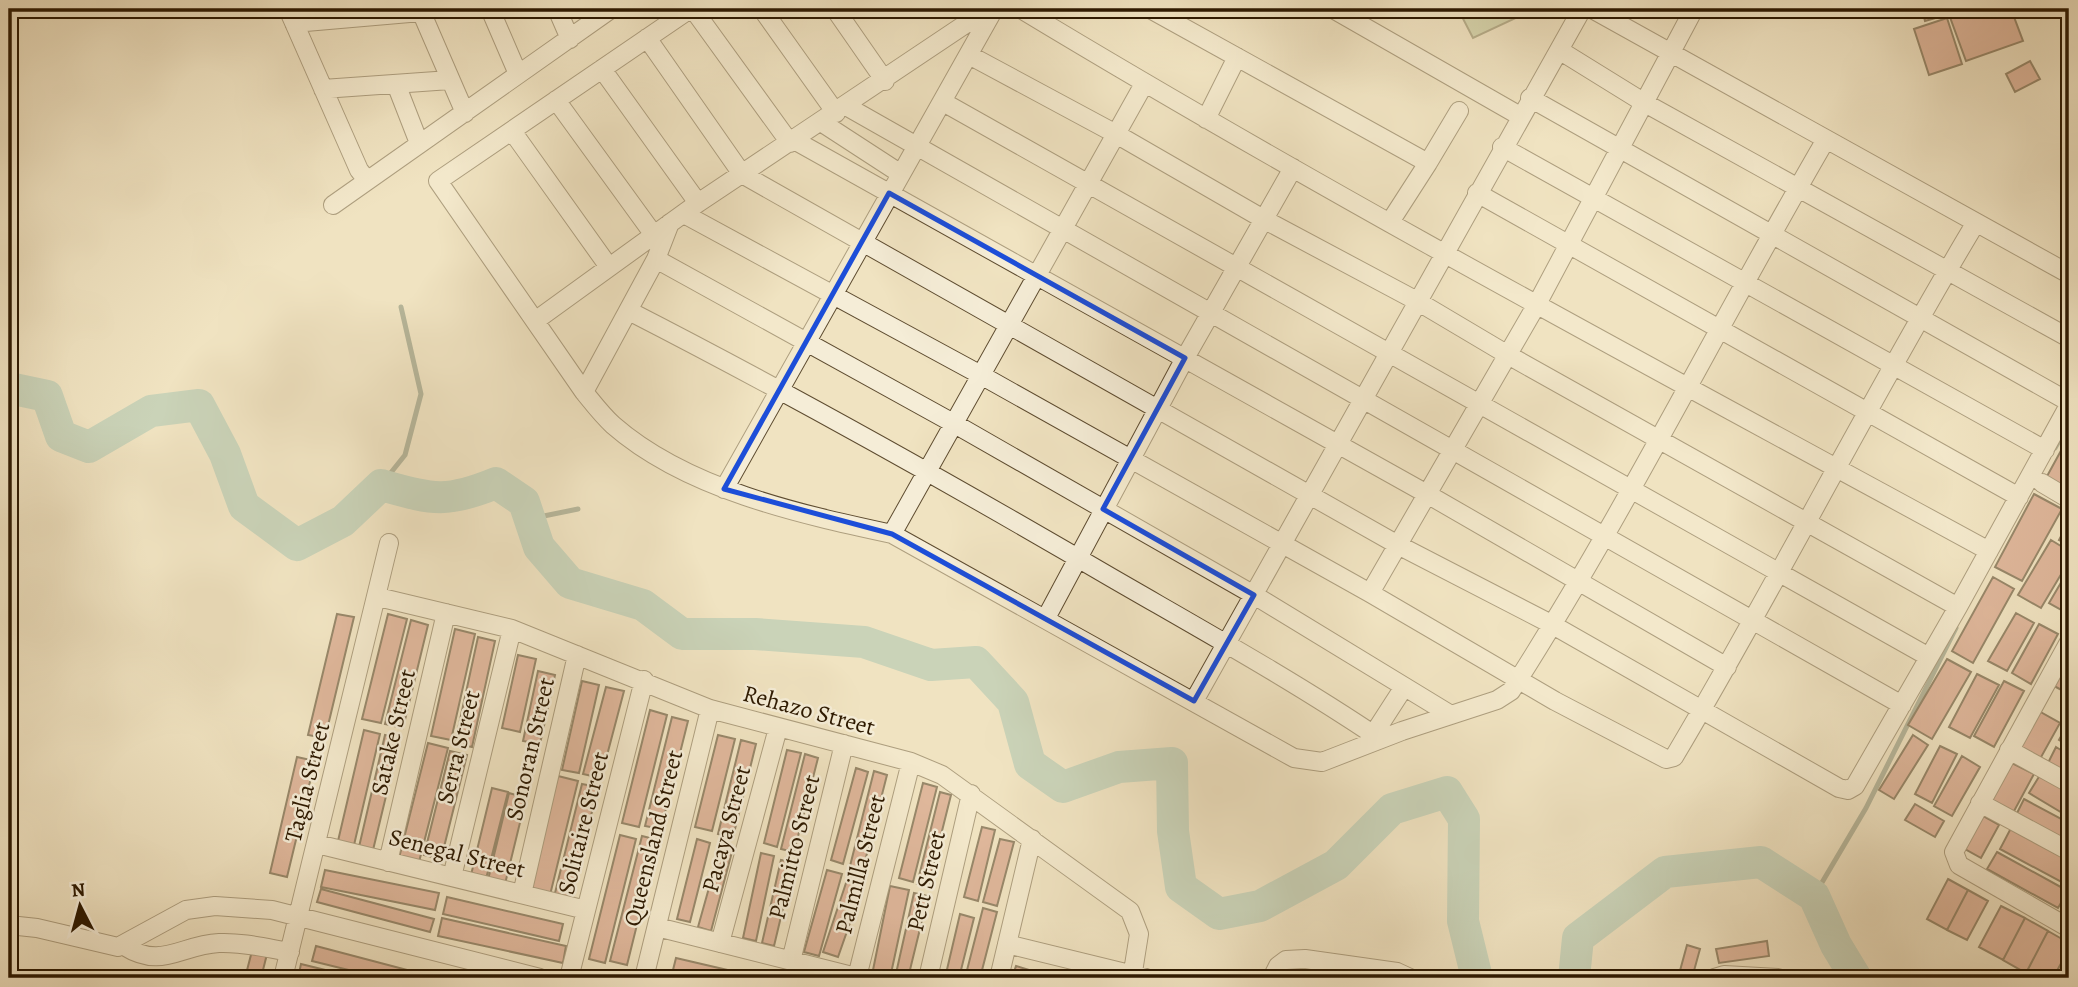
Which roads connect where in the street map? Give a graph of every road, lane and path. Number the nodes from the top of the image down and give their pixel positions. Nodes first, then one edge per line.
1 (490, 9) edge
2 (557, 9) edge
3 (611, 9) edge
4 (691, 9) edge
5 (762, 9) edge
6 (835, 9) edge
7 (994, 9) edge
8 (1021, 9) edge
9 (1150, 9) edge
10 (1333, 9) edge
11 (1582, 9) edge
12 (1592, 9) edge
13 (1694, 9) edge
14 (420, 11) edge
15 (978, 12) edge
16 (291, 16) edge
17 (647, 37) junction
18 (570, 39) junction
19 (1559, 50) junction
20 (1668, 53) junction
21 (969, 55) junction
22 (1237, 57) junction
23 (602, 69) junction
24 (518, 74) junction
25 (450, 80) junction
26 (885, 81) junction
27 (396, 84) junction
28 (1144, 84) junction
29 (323, 89) junction
30 (1530, 98) junction
31 (556, 100) junction
32 (943, 102) junction
33 (1643, 102) junction
34 (1459, 111) dead end
35 (465, 113) junction
36 (834, 114) junction
37 (1520, 116) junction
38 (1206, 119) junction
39 (512, 131) junction
40 (1116, 134) junction
41 (792, 141) junction
42 (1825, 141) junction
43 (419, 143) junction
44 (1502, 147) junction
45 (916, 148) junction
46 (1619, 148) junction
47 (1427, 163) junction
48 (1293, 168) junction
49 (742, 174) junction
50 (901, 174) junction
51 (366, 179) junction
52 (1088, 182) junction
53 (1797, 188) junction
54 (889, 193) junction
55 (1477, 193) junction
56 (1593, 196) junction
57 (333, 205) dead end
58 (684, 213) junction
59 (1265, 220) junction
60 (1390, 222) junction
61 (1975, 224) junction
62 (1062, 230) junction
63 (654, 235) junction
64 (1769, 235) junction
65 (860, 242) junction
66 (1569, 243) junction
67 (1444, 253) junction
68 (656, 259) junction
69 (1239, 266) junction
70 (609, 267) junction
71 (1948, 270) junction
72 (2069, 274) edge
73 (1036, 275) junction
74 (1743, 283) junction
75 (833, 293) junction
76 (1417, 301) junction
77 (1537, 304) junction
78 (629, 311) junction
79 (1212, 313) junction
80 (1920, 318) junction
81 (535, 321) junction
82 (1008, 323) junction
83 (1719, 329) junction
84 (2069, 338) edge
85 (805, 341) junction
86 (1389, 351) junction
87 (1508, 355) junction
88 (1185, 358) junction
89 (1893, 366) junction
90 (979, 374) junction
91 (1687, 387) junction
92 (779, 389) junction
93 (584, 392) junction
94 (1362, 398) junction
95 (1480, 403) junction
96 (2069, 404) edge
97 (1158, 407) junction
98 (1867, 414) junction
99 (953, 423) junction
100 (1660, 439) junction
101 (1336, 445) junction
102 (1453, 450) junction
103 (2045, 450) junction
104 (1132, 459) junction
105 (1837, 468) junction
106 (927, 470) junction
107 (2042, 483) dead end
108 (1632, 487) junction
109 (724, 489) junction
110 (1310, 492) junction
111 (1427, 494) junction
112 (2019, 497) junction
113 (2069, 499) edge
114 (1103, 509) junction
115 (1809, 521) junction
116 (892, 534) junction
117 (1603, 535) junction
118 (389, 543) dead end
119 (1281, 545) junction
120 (1398, 545) junction
121 (1989, 551) junction
122 (1078, 558) junction
123 (1780, 573) junction
124 (1576, 580) junction
125 (1370, 593) junction
126 (1254, 595) junction
127 (378, 597) junction
128 (1958, 607) junction
129 (446, 613) junction
130 (1046, 618) junction
131 (1754, 620) junction
132 (1551, 624) junction
133 (512, 629) junction
134 (1226, 644) junction
135 (2068, 645) edge
136 (577, 655) junction
137 (1929, 657) junction
138 (1727, 667) junction
139 (1519, 679) junction
140 (644, 680) junction
141 (1404, 687) junction
142 (1194, 701) junction
143 (1902, 705) junction
144 (710, 709) junction
145 (1701, 711) junction
146 (1451, 715) junction
147 (778, 728) junction
148 (1376, 737) junction
149 (844, 744) junction
150 (2009, 750) junction
151 (911, 762) junction
152 (2069, 783) edge
153 (971, 794) junction
154 (1980, 803) junction
155 (1032, 839) junction
156 (317, 844) junction
157 (2069, 851) edge
158 (388, 862) junction
159 (452, 877) junction
160 (522, 894) junction
161 (586, 910) junction
162 (299, 916) junction
163 (2067, 919) edge
164 (9, 925) edge
165 (657, 927) junction
166 (720, 943) junction
167 (1007, 944) junction
168 (124, 946) junction
169 (290, 952) junction
170 (791, 961) junction
171 (1344, 972) edge
172 (1137, 977) edge
173 (283, 978) edge
174 (540, 978) edge
175 (569, 978) edge
176 (644, 978) edge
177 (858, 978) edge
178 (928, 978) edge
179 (999, 978) edge
180 (1272, 978) edge
181 (1410, 978) edge
182 (1714, 978) edge
183 (1778, 978) edge

1 - 24 street
2 - 18 street
3 - 18 street
4 - 17 street
4 - 41 street
5 - 36 street
6 - 26 street
7 - 21 street
8 - 28 street
9 - 22 street
10 - 37 street
11 - 19 street
12 - 20 street
13 - 20 street
14 - 16 street
14 - 25 street
15 - 26 street
16 - 29 street
17 - 23 street
17 - 49 street
18 - 24 street
19 - 30 street
19 - 33 street
20 - 33 street
20 - 42 street
21 - 32 street
21 - 40 street
22 - 38 street
22 - 47 street
23 - 31 street
23 - 58 street
24 - 35 street
25 - 27 street
25 - 35 street
26 - 36 street
27 - 29 street
27 - 43 street
28 - 38 street
28 - 40 street
29 - 51 street
30 - 37 street
30 - 46 street
31 - 39 street
31 - 63 street
32 - 45 street
32 - 52 street
33 - 46 street
33 - 53 street
34 - 47 street
35 - 43 street
36 - 41 street
36 - 45 street
36 - 50 street
37 - 44 street
38 - 48 street
39 - 70 street
39 - 81 street
40 - 52 street
40 - 59 street
41 - 49 street
41 - 54 street
42 - 53 street
42 - 61 street
43 - 51 street
44 - 55 street
44 - 56 street
45 - 50 street
45 - 62 street
46 - 56 street
46 - 64 street
47 - 60 street
48 - 59 street
48 - 60 street
49 - 58 street
49 - 65 street
50 - 54 street
51 - 57 street
52 - 62 street
52 - 69 street
53 - 64 street
53 - 71 street
54 - 65 street
54 - 73 street
55 - 66 street
55 - 67 street
56 - 66 street
56 - 74 street
58 - 63 street
58 - 68 street
58 - 75 street
59 - 69 street
59 - 76 street
60 - 67 street
61 - 71 street
61 - 72 street
62 - 73 street
62 - 79 street
63 - 70 street
64 - 74 street
64 - 80 street
65 - 75 street
65 - 82 street
66 - 77 street
66 - 83 street
67 - 76 street
67 - 77 street
68 - 78 street
68 - 85 street
69 - 79 street
69 - 86 street
70 - 81 street
71 - 80 street
71 - 84 street
73 - 82 street
73 - 88 street
74 - 83 street
74 - 89 street
75 - 85 street
75 - 90 street
76 - 86 street
76 - 87 street
77 - 87 street
77 - 91 street
78 - 92 street
78 - 93 street
79 - 88 street
79 - 94 street
80 - 89 street
80 - 96 street
81 - 93 street
82 - 90 street
82 - 97 street
83 - 91 street
83 - 98 street
85 - 92 street
85 - 99 street
86 - 94 street
86 - 95 street
87 - 95 street
87 - 100 street
88 - 97 street
88 - 101 street
89 - 98 street
89 - 103 street
90 - 99 street
90 - 104 street
91 - 100 street
91 - 105 street
92 - 106 street
92 - 109 street
93 - 109 street
94 - 101 street
94 - 102 street
95 - 102 street
95 - 108 street
96 - 103 street
97 - 104 street
97 - 110 street
98 - 105 street
98 - 112 street
99 - 106 street
99 - 114 street
100 - 108 street
100 - 115 street
101 - 110 street
101 - 111 street
102 - 111 street
102 - 117 street
103 - 112 street
104 - 114 street
104 - 119 street
105 - 115 street
105 - 121 street
106 - 116 street
106 - 122 street
107 - 113 street
108 - 117 street
108 - 123 street
109 - 116 street
110 - 119 street
110 - 120 street
111 - 120 street
111 - 124 street
112 - 121 street
114 - 122 street
114 - 126 street
115 - 123 street
115 - 128 street
116 - 130 street
117 - 124 street
117 - 131 street
118 - 127 street, Taglia Street
119 - 125 street
119 - 126 street
120 - 125 street
120 - 132 street
121 - 128 street
122 - 130 street
122 - 134 street
123 - 131 street
123 - 137 street
124 - 132 street
124 - 138 street
125 - 139 street
126 - 134 street
126 - 141 street
127 - 129 street, Rehazo Street
127 - 156 street, Taglia Street
128 - 137 street
129 - 133 street, Rehazo Street
129 - 158 street, Satake Street
130 - 142 street
131 - 138 street
131 - 143 street
132 - 139 street
132 - 145 street
133 - 136 street, Rehazo Street
133 - 159 street, Serra Street
134 - 142 street
134 - 148 street
135 - 150 street
136 - 140 street, Rehazo Street
136 - 160 street, Sonoran Street
137 - 143 street
138 - 145 street
139 - 145 street
139 - 146 street
140 - 144 street, Rehazo Street
140 - 161 street, Solitaire Street
141 - 146 street
141 - 148 street
142 - 148 street
143 - 145 street
144 - 147 street, Rehazo Street
144 - 165 street, Queensland Street
146 - 148 street
147 - 149 street, Rehazo Street
147 - 166 street, Pacaya Street
149 - 151 street, Rehazo Street
149 - 170 street, Palmitto Street
150 - 152 street
150 - 154 street
151 - 153 street, Rehazo Street
151 - 177 street, Palmilla Street
153 - 155 street, Rehazo Street
153 - 178 street, Pett Street
154 - 157 street
154 - 163 street
155 - 167 street
155 - 172 street, Rehazo Street
156 - 158 street, Senegal Street
156 - 162 street, Taglia Street
158 - 159 street, Senegal Street
159 - 160 street, Senegal Street
160 - 161 street, Senegal Street
161 - 175 street, Solitaire Street
162 - 168 street
162 - 169 street, Taglia Street
162 - 174 street
164 - 168 street
165 - 166 street
165 - 176 street, Queensland Street
166 - 170 street
167 - 172 street
167 - 179 street
168 - 169 street
169 - 173 street, Taglia Street
170 - 177 street
171 - 180 street
171 - 181 street
182 - 183 street

